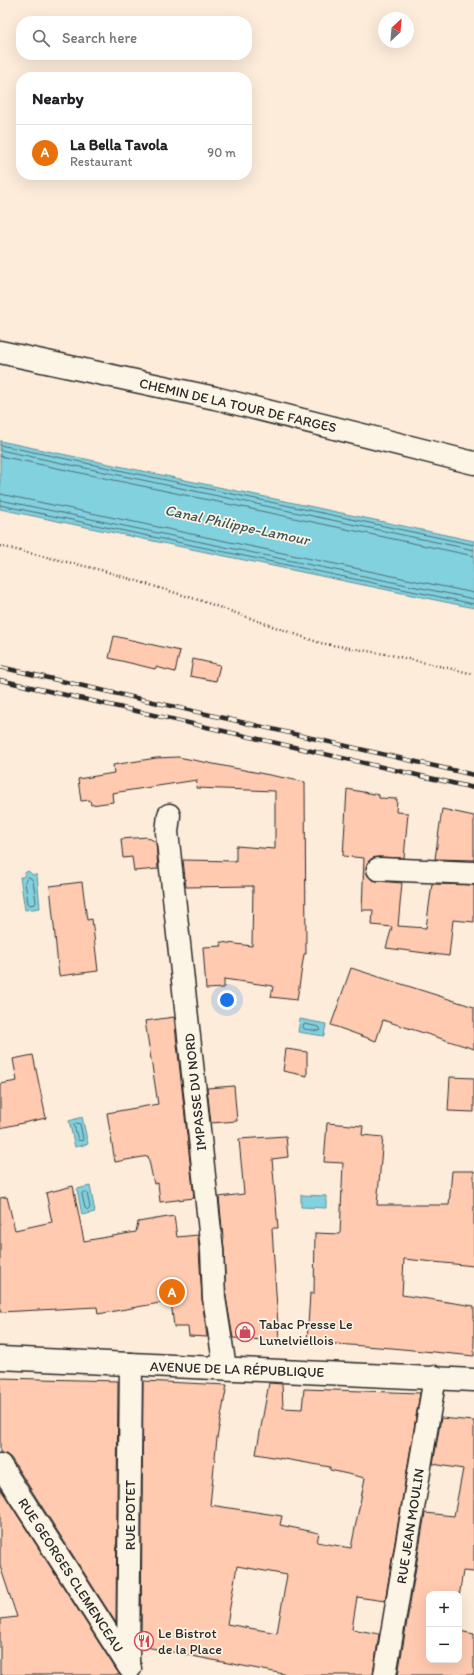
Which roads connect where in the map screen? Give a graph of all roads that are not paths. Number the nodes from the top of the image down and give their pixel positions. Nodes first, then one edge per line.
1 (0, 352) edge
2 (474, 463) edge
3 (169, 815) dead end
4 (378, 868) dead end
5 (474, 873) edge
6 (0, 1358) edge
7 (131, 1364) junction
8 (225, 1368) junction
9 (435, 1377) junction
10 (474, 1380) edge
11 (0, 1465) edge
12 (131, 1670) edge
13 (385, 1675) edge

1 - 2 street, CHEMIN DE LA TOUR DE FARGES
3 - 8 street, IMPASSE DU NORD
4 - 5 street
6 - 7 street, AVENUE DE LA RÉPUBLIQUE
7 - 8 street, AVENUE DE LA RÉPUBLIQUE
7 - 12 street, RUE POTET
8 - 9 street, AVENUE DE LA RÉPUBLIQUE
9 - 10 street, AVENUE DE LA RÉPUBLIQUE
9 - 13 street, RUE JEAN MOULIN
11 - 12 street, RUE GEORGES CLEMENCEAU

